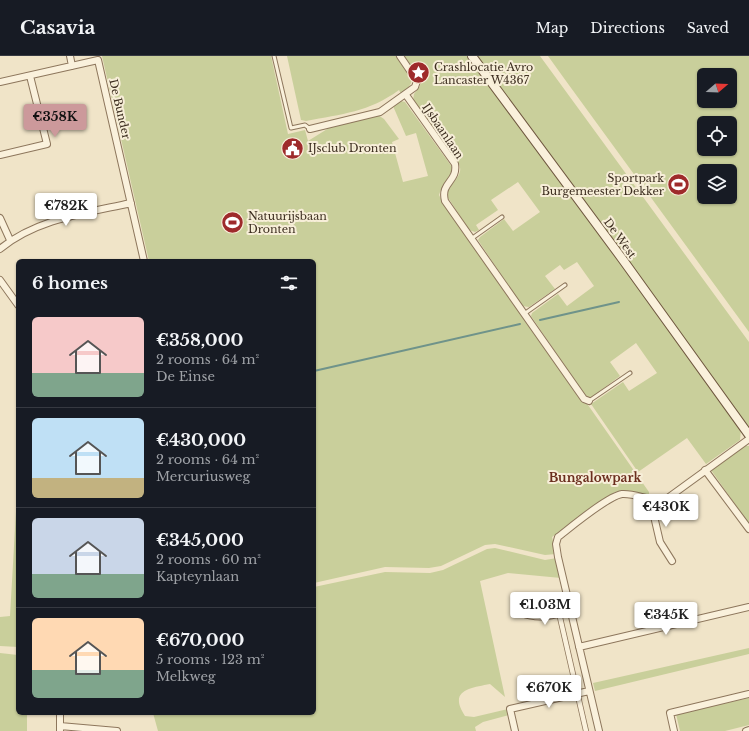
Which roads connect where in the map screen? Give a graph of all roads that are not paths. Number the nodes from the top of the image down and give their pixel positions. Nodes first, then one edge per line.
1 (70, 56) edge
2 (274, 56) edge
3 (400, 56) edge
4 (472, 56) edge
5 (72, 66) junction
6 (30, 76) junction
7 (0, 82) edge
8 (406, 95) junction
9 (310, 129) joint
10 (0, 154) edge
11 (130, 203) junction
12 (502, 217) dead end
13 (0, 218) edge
14 (471, 239) junction
15 (10, 240) junction
16 (0, 249) edge
17 (144, 259) edge
18 (0, 280) edge
19 (565, 285) dead end
20 (16, 302) edge
21 (524, 314) junction
22 (630, 374) dead end
23 (589, 401) joint
24 (749, 435) edge
25 (749, 439) edge
26 (705, 470) junction
27 (650, 499) junction
28 (749, 530) edge
29 (672, 561) dead end
30 (749, 607) edge
31 (571, 611) junction
32 (522, 613) dead end
33 (558, 614) junction
34 (579, 647) junction
35 (589, 691) junction
36 (577, 694) junction
37 (749, 694) edge
38 (60, 715) edge
39 (60, 728) edge
40 (117, 731) edge
41 (515, 731) edge
42 (586, 731) edge
43 (599, 731) edge
44 (674, 731) edge

1 - 5 street
2 - 9 lane
3 - 8 street
4 - 24 main road, De West
5 - 6 street, De Bunder
5 - 11 street, De Bunder
6 - 7 street, De Bunder
6 - 10 street
8 - 9 street
8 - 14 street, IJsbaanlaan
11 - 15 street
11 - 17 street, De Bunder
12 - 14 lane
13 - 15 street
14 - 21 street, IJsbaanlaan
15 - 16 street
18 - 20 street
19 - 21 lane
21 - 23 street, IJsbaanlaan
22 - 23 lane, IJsbaanlaan
25 - 26 street
26 - 27 street
26 - 28 street
27 - 29 street
27 - 31 street
30 - 34 street
31 - 33 street
31 - 34 street
32 - 33 street
33 - 36 street
34 - 35 street
35 - 36 street
35 - 43 street
36 - 41 street
36 - 42 street
37 - 44 street
38 - 39 street
39 - 40 street

